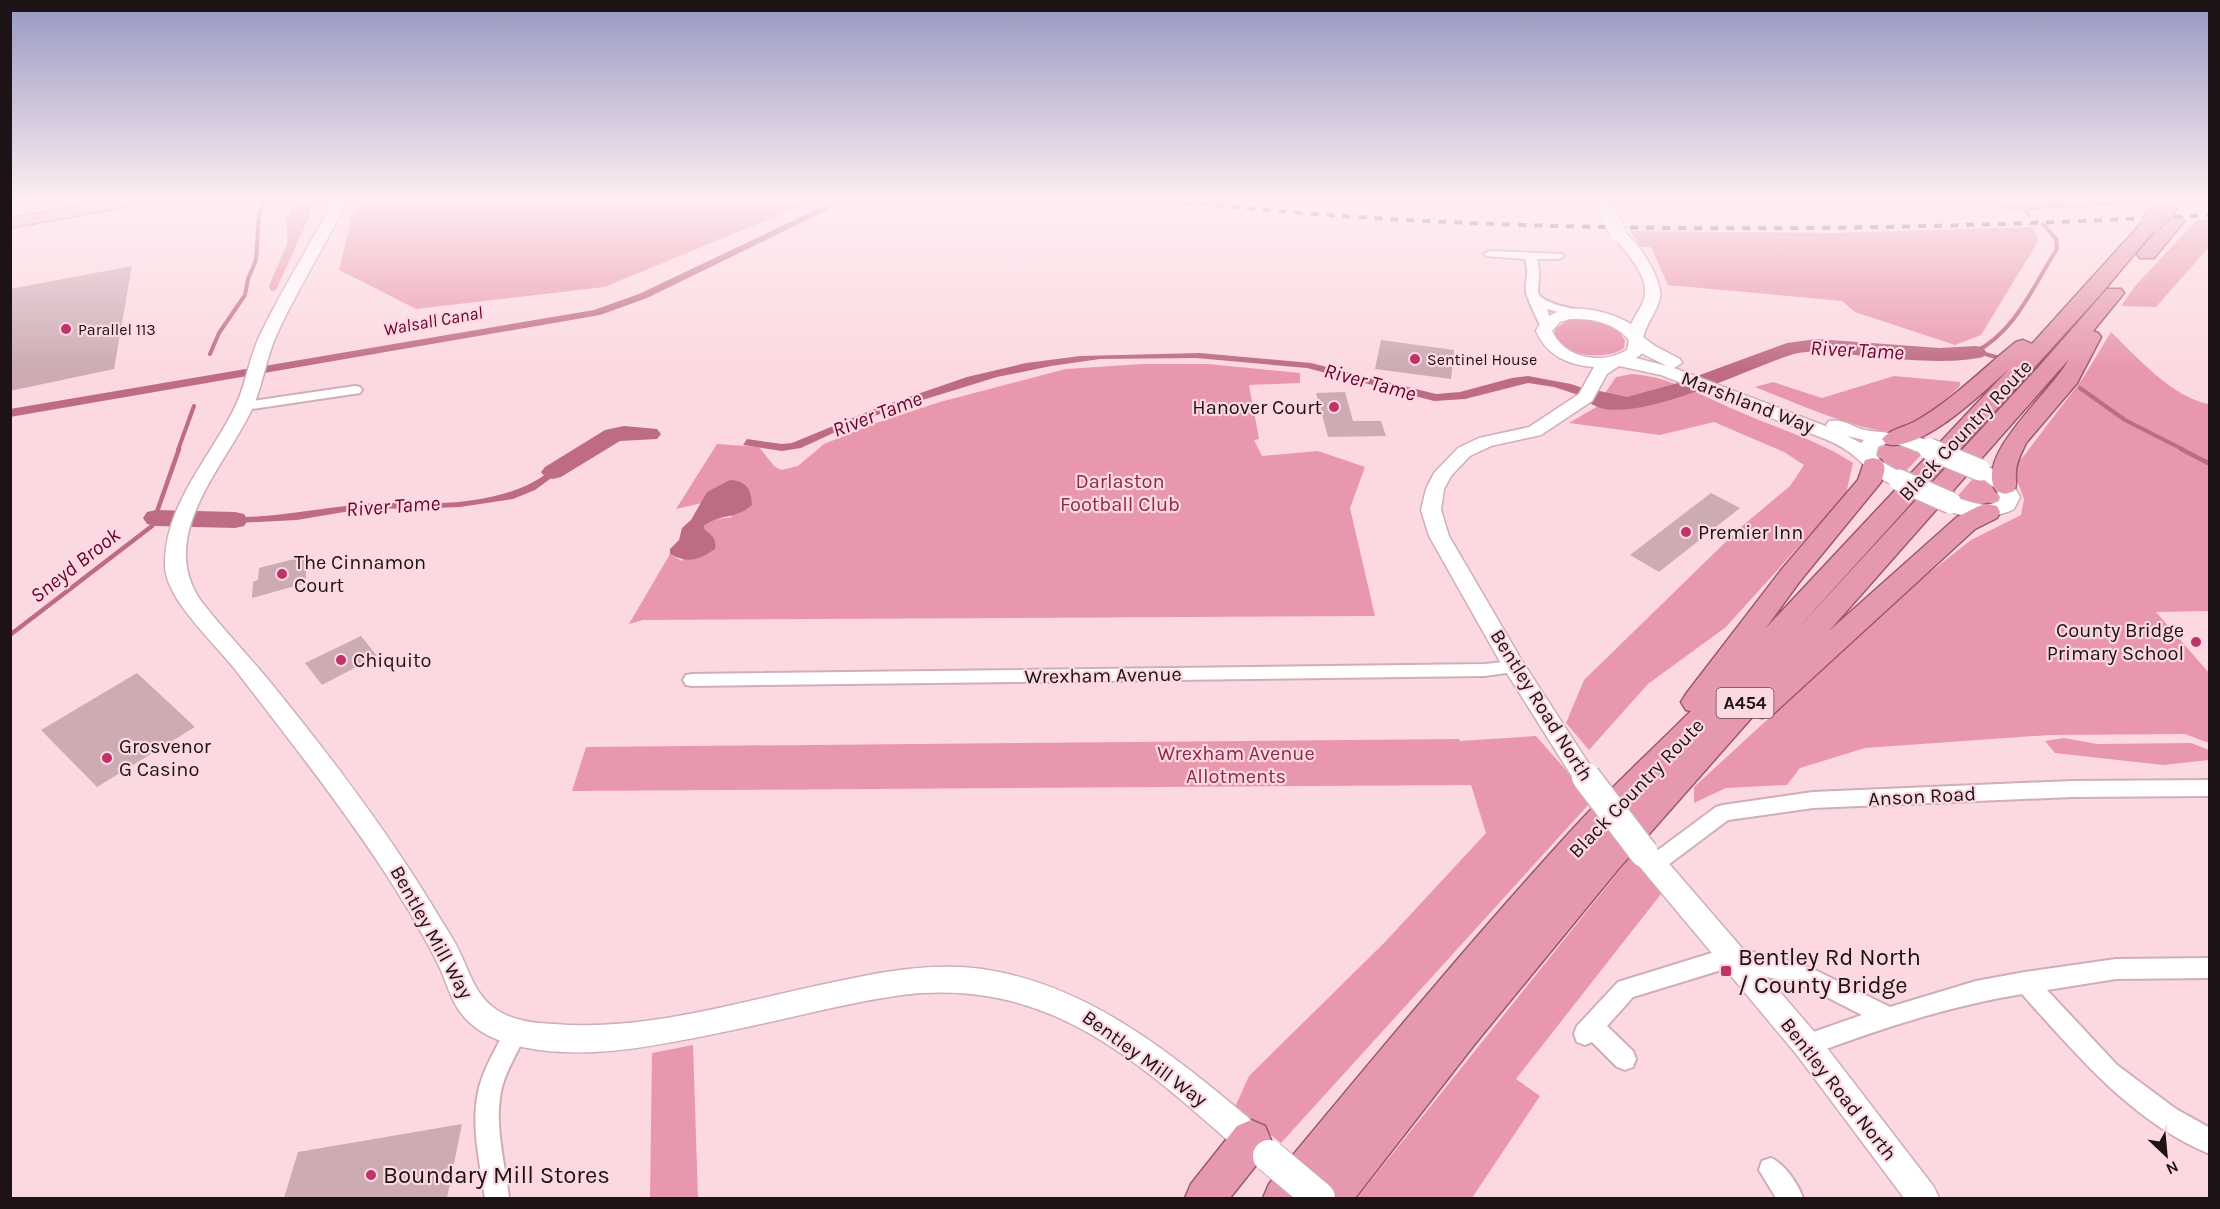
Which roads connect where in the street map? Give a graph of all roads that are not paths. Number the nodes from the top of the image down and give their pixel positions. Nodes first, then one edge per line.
1 (310, 257) edge
2 (1531, 257) edge
3 (1636, 257) edge
4 (2127, 257) edge
5 (2139, 257) edge
6 (2112, 296) junction
7 (1536, 300) junction
8 (1649, 304) junction
9 (2078, 307) junction
10 (1581, 314) junction
11 (1546, 325) junction
12 (1636, 338) junction
13 (1572, 357) junction
14 (1616, 362) junction
15 (1686, 373) junction
16 (355, 390) dead end
17 (1589, 390) junction
18 (1735, 392) junction
19 (245, 406) junction
20 (1889, 439) junction
21 (1872, 463) junction
22 (2005, 486) junction
23 (1988, 512) junction
24 (1514, 667) junction
25 (692, 680) dead end
26 (1702, 751) junction
27 (1645, 774) junction
28 (2210, 788) edge
29 (1648, 859) junction
30 (1731, 957) junction
31 (2210, 968) edge
32 (2025, 982) junction
33 (1888, 1017) junction
34 (516, 1032) junction
35 (1807, 1046) junction
36 (1625, 1059) dead end
37 (2210, 1142) edge
38 (1260, 1148) junction
39 (1771, 1170) dead end
40 (497, 1198) edge
41 (1205, 1198) edge
42 (1283, 1198) edge
43 (1319, 1198) edge
44 (1330, 1198) edge
45 (1791, 1198) edge
46 (1920, 1198) edge

1 - 19 street, Bentley Mill Way
2 - 7 street
3 - 8 street, bridge
4 - 9 highway, Black Country Route / A454
5 - 6 highway, Black Country Route / A454
6 - 22 highway
6 - 26 highway, Black Country Route / A454
7 - 10 street
7 - 11 street
8 - 10 street
8 - 12 street
9 - 20 highway
9 - 27 highway, Black Country Route / A454
10 - 11 street
10 - 12 street, Marshland Way
11 - 13 street
12 - 14 street, Bentley Road North
12 - 15 street, Marshland Way
13 - 14 street, Marshland Way
13 - 17 street
14 - 15 street, Marshland Way
14 - 17 street, Bentley Road North
15 - 18 street, Marshland Way
16 - 19 street
17 - 24 street, Bentley Road North
18 - 20 street, Marshland Way
18 - 21 street, Marshland Way
19 - 34 street, Bentley Mill Way
20 - 21 street
20 - 22 street, Marshland Way, bridge
21 - 23 street, Marshland Way, bridge
21 - 27 highway
22 - 23 street
23 - 26 highway
24 - 25 street, Wrexham Avenue
24 - 29 street, Bentley Road North, bridge
26 - 44 highway, Black Country Route / A454
27 - 42 highway, Black Country Route / A454
28 - 29 street, Anson Road
29 - 30 street, Bentley Road North
30 - 33 street
30 - 35 street, Bentley Road North
30 - 36 street
31 - 32 street
32 - 33 street
32 - 37 street
33 - 35 street
34 - 38 street, Bentley Mill Way
34 - 40 street
35 - 46 street, Bentley Road North
38 - 41 highway
38 - 43 main road, Bentley Mill Way, bridge
39 - 45 street

